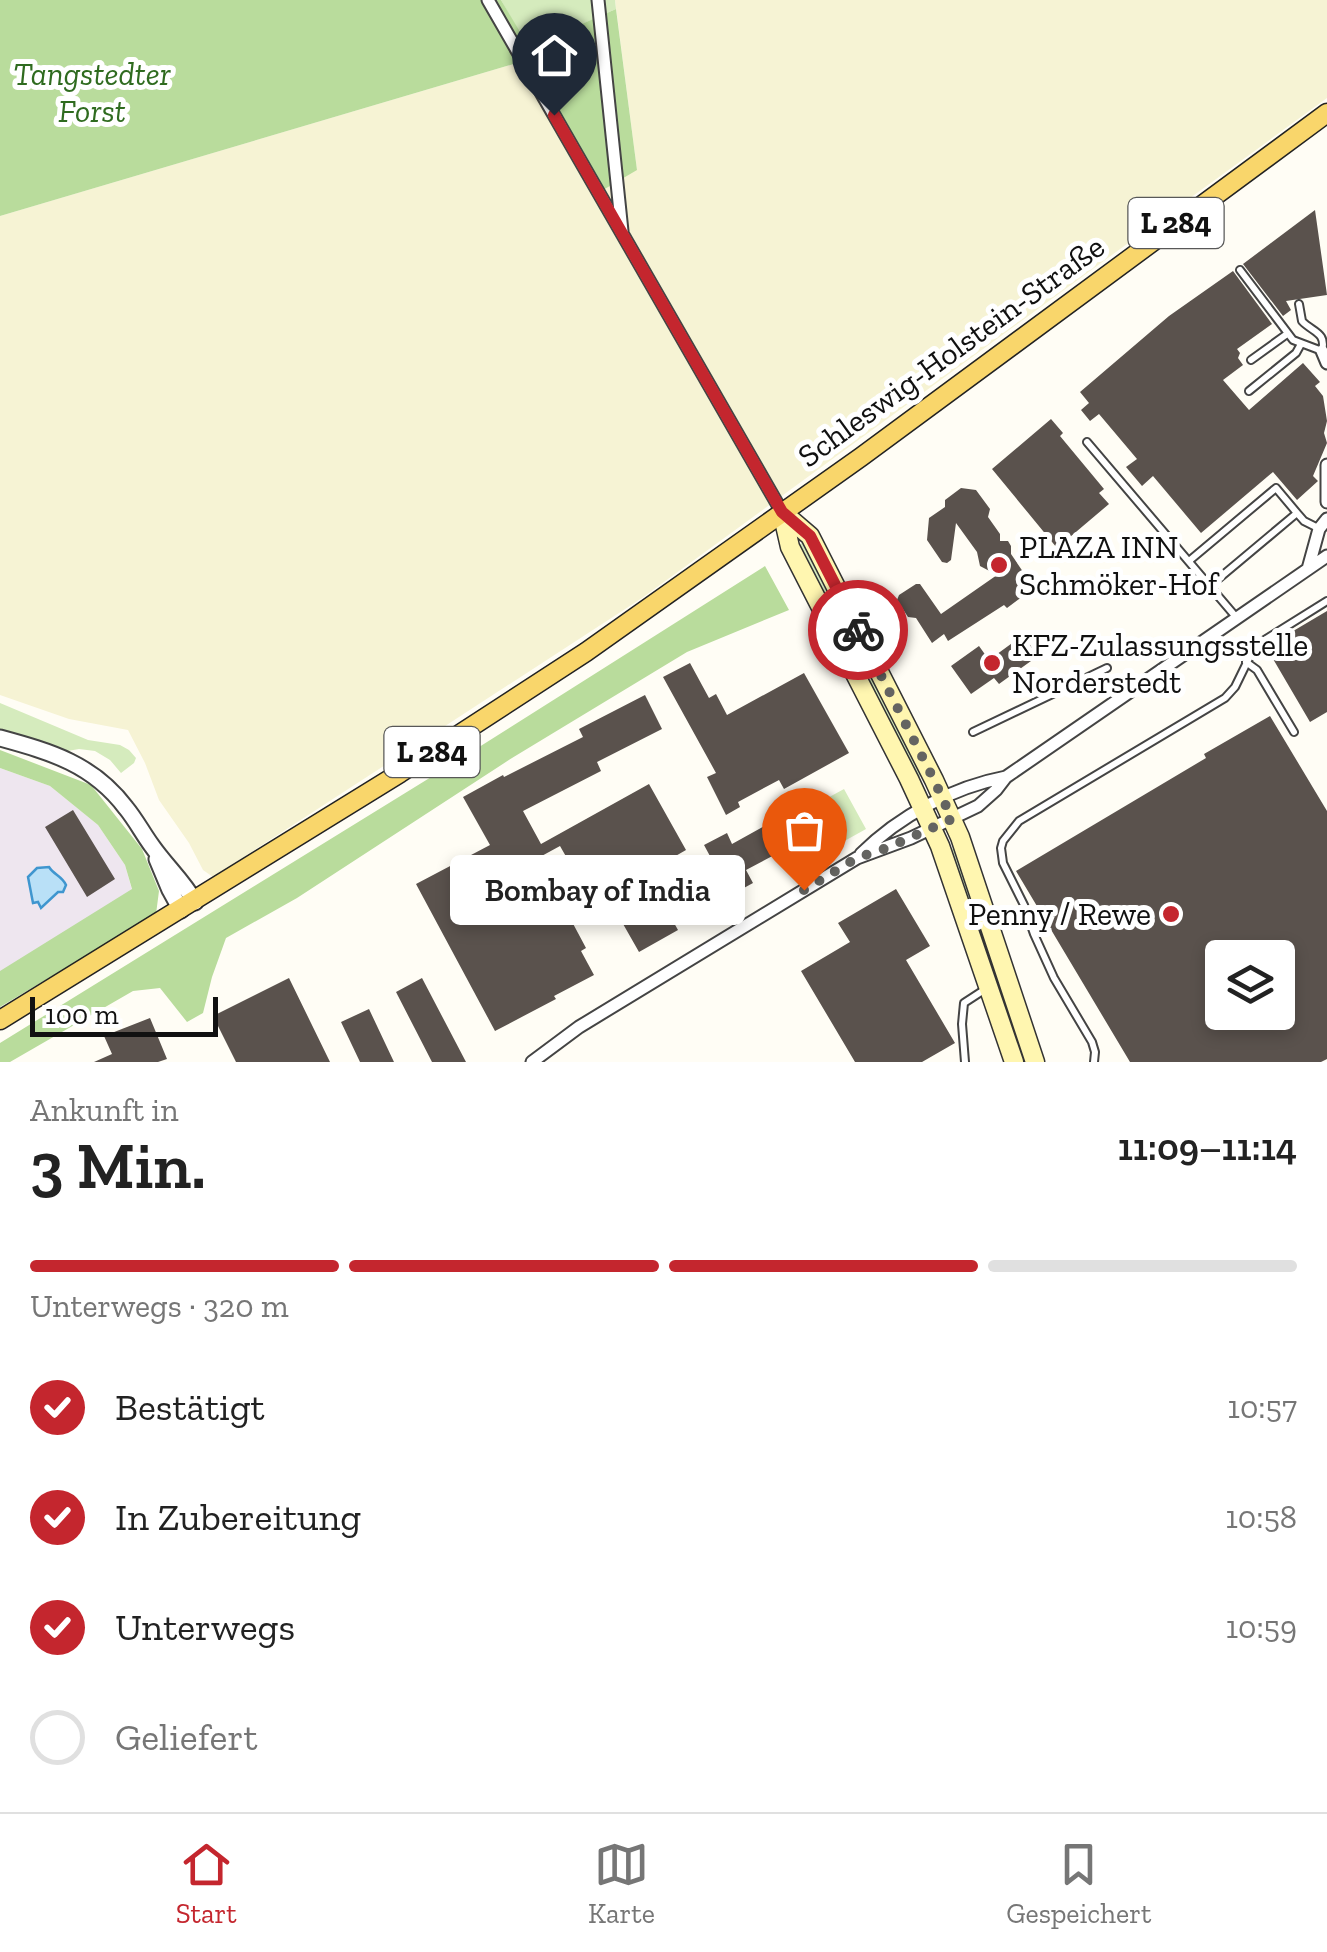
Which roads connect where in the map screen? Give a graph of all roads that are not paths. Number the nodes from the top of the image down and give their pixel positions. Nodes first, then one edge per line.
1 (488, 0) edge
2 (598, 0) edge
3 (1327, 113) edge
4 (623, 236) junction
5 (1240, 270) dead end
6 (1299, 304) dead end
7 (1287, 334) junction
8 (1301, 344) junction
9 (1324, 357) edge
10 (1251, 360) dead end
11 (1249, 391) dead end
12 (1086, 442) dead end
13 (1327, 465) edge
14 (1327, 502) edge
15 (782, 512) junction
16 (1297, 514) junction
17 (1323, 524) edge
18 (1327, 556) edge
19 (1189, 560) junction
20 (1308, 569) junction
21 (1211, 586) junction
22 (1327, 601) edge
23 (1237, 618) junction
24 (1246, 662) junction
25 (1107, 668) dead end
26 (973, 732) dead end
27 (1294, 732) dead end
28 (0, 738) edge
29 (1006, 777) junction
30 (943, 799) junction
31 (923, 809) junction
32 (952, 819) junction
33 (932, 828) junction
34 (857, 858) junction
35 (188, 906) junction
36 (989, 987) junction
37 (0, 1020) edge
38 (532, 1062) edge
39 (965, 1062) edge
40 (1014, 1062) edge
41 (1034, 1062) edge
42 (1094, 1062) edge

1 - 4 street
2 - 4 street
3 - 15 main road, Schleswig-Holstein-Straße / L 284
4 - 15 street
5 - 7 lane
6 - 9 lane
7 - 8 lane
7 - 10 lane
8 - 9 lane
8 - 11 lane
12 - 19 lane
13 - 14 street
15 - 30 main road
15 - 31 main road
15 - 35 main road, Schleswig-Holstein-Straße / L 284
16 - 17 lane
16 - 19 lane
16 - 21 lane
17 - 20 street
18 - 20 street
19 - 21 lane
20 - 23 street
21 - 23 lane
22 - 24 lane
23 - 29 street
24 - 27 lane
24 - 42 lane
25 - 26 lane
28 - 35 street
29 - 30 street
29 - 32 street
30 - 31 street
30 - 32 main road
31 - 33 main road
31 - 34 street
32 - 33 street
32 - 41 main road
33 - 34 street
33 - 36 main road
34 - 38 street
35 - 37 main road, Schleswig-Holstein-Straße / L 284
36 - 39 lane
36 - 40 main road

